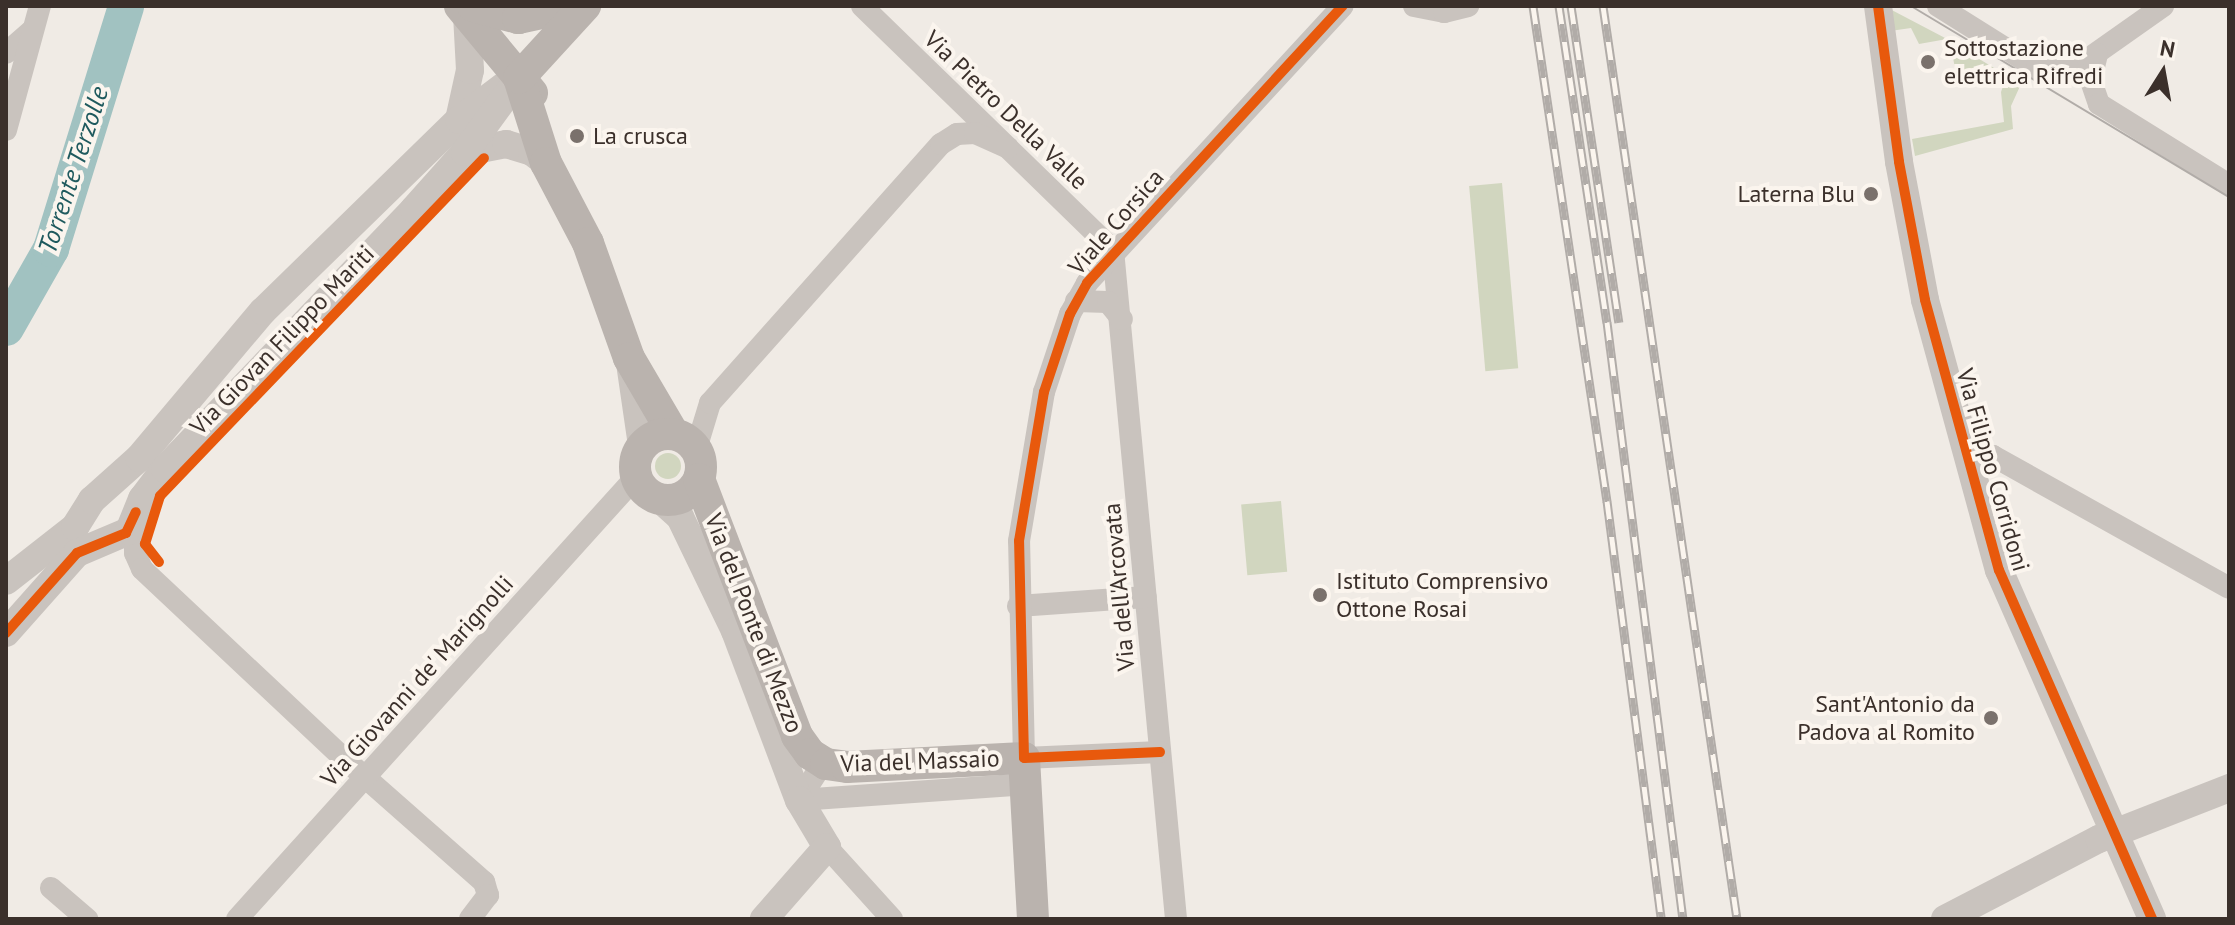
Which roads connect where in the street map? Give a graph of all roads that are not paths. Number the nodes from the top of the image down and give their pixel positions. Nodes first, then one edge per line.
1 (40, 6) edge
2 (574, 6) edge
3 (585, 6) edge
4 (862, 6) edge
5 (1343, 6) edge
6 (1414, 6) edge
7 (1468, 6) edge
8 (1878, 6) edge
9 (1938, 6) edge
10 (2163, 6) edge
11 (467, 9) edge
12 (15, 42) edge
13 (2097, 54) junction
14 (519, 78) junction
15 (459, 120) junction
16 (6, 130) edge
17 (1008, 148) junction
18 (465, 152) junction
19 (546, 163) junction
20 (2229, 185) edge
21 (588, 243) junction
22 (1113, 250) junction
23 (1076, 301) junction
24 (1122, 319) junction
25 (629, 358) junction
26 (642, 445) junction
27 (689, 454) junction
28 (1969, 467) junction
29 (636, 477) junction
30 (97, 498) junction
31 (660, 499) junction
32 (135, 516) junction
33 (111, 538) junction
34 (6, 581) edge
35 (2229, 588) edge
36 (1146, 597) junction
37 (1018, 606) junction
38 (6, 633) edge
39 (1160, 752) junction
40 (823, 763) junction
41 (1025, 771) junction
42 (365, 778) junction
43 (2229, 788) edge
44 (799, 800) junction
45 (2117, 832) junction
46 (827, 847) junction
47 (51, 888) dead end
48 (87, 919) edge
49 (237, 919) edge
50 (470, 919) edge
51 (764, 919) edge
52 (892, 919) edge
53 (1033, 919) edge
54 (1176, 919) edge
55 (1945, 919) edge
56 (2152, 919) edge

1 - 12 street
2 - 11 main road
3 - 14 main road, Via Giovan Filippo Mariti
4 - 17 street, Via Pietro Della Valle
5 - 22 street, Viale Corsica
6 - 7 street
8 - 28 street, Via Filippo Corridoni
9 - 13 street
10 - 13 street
11 - 14 main road, Via del Ponte di Mezzo
11 - 15 street
12 - 16 street
13 - 20 street
14 - 15 street, Via Giovan Filippo Mariti
14 - 18 street, Via Giovan Filippo Mariti
14 - 19 main road, Via del Ponte di Mezzo
14 - 21 main road, Via del Ponte di Mezzo
15 - 30 street, Via Giovan Filippo Mariti
17 - 22 street, Via Pietro Della Valle
17 - 27 street
18 - 19 street
18 - 32 street, Via Giovan Filippo Mariti
19 - 21 main road, Via del Ponte di Mezzo
21 - 25 main road, Via del Ponte di Mezzo
22 - 23 street, Viale Corsica
22 - 24 street, Via dell'Arcovata
23 - 24 street, Viale Corsica
23 - 37 street, Viale Corsica
24 - 36 street, Via dell'Arcovata
25 - 26 street, Via del Ponte di Mezzo
25 - 27 main road, Via del Ponte di Mezzo
26 - 27 main road
26 - 29 main road, Via del Ponte di Mezzo
27 - 31 main road, Via del Ponte di Mezzo
27 - 40 main road, Via del Ponte di Mezzo
28 - 35 street
28 - 45 street, Via Filippo Corridoni
29 - 31 main road, Via del Ponte di Mezzo
29 - 42 street, Via Giovanni de' Marignolli
30 - 32 street
30 - 33 street
30 - 34 street, Via Giovan Filippo Mariti
31 - 44 street, Via del Ponte di Mezzo
32 - 33 street, Via Giovan Filippo Mariti
32 - 42 street
33 - 38 street, Via Giovan Filippo Mariti
36 - 37 street
36 - 39 street, Via dell'Arcovata
37 - 41 street, Viale Corsica
39 - 41 street, Via del Massaio
39 - 54 street, Via dell'Arcovata
40 - 41 main road, Via del Massaio
40 - 44 street
41 - 44 street, Via del Massaio
41 - 53 main road, Viale Corsica
42 - 49 street, Via Giovanni de' Marignolli
42 - 50 street
43 - 45 street
44 - 46 street, Via del Ponte di Mezzo
45 - 55 street
45 - 56 street, Via Filippo Corridoni
46 - 51 street
46 - 52 street, Via del Ponte di Mezzo
47 - 48 street

